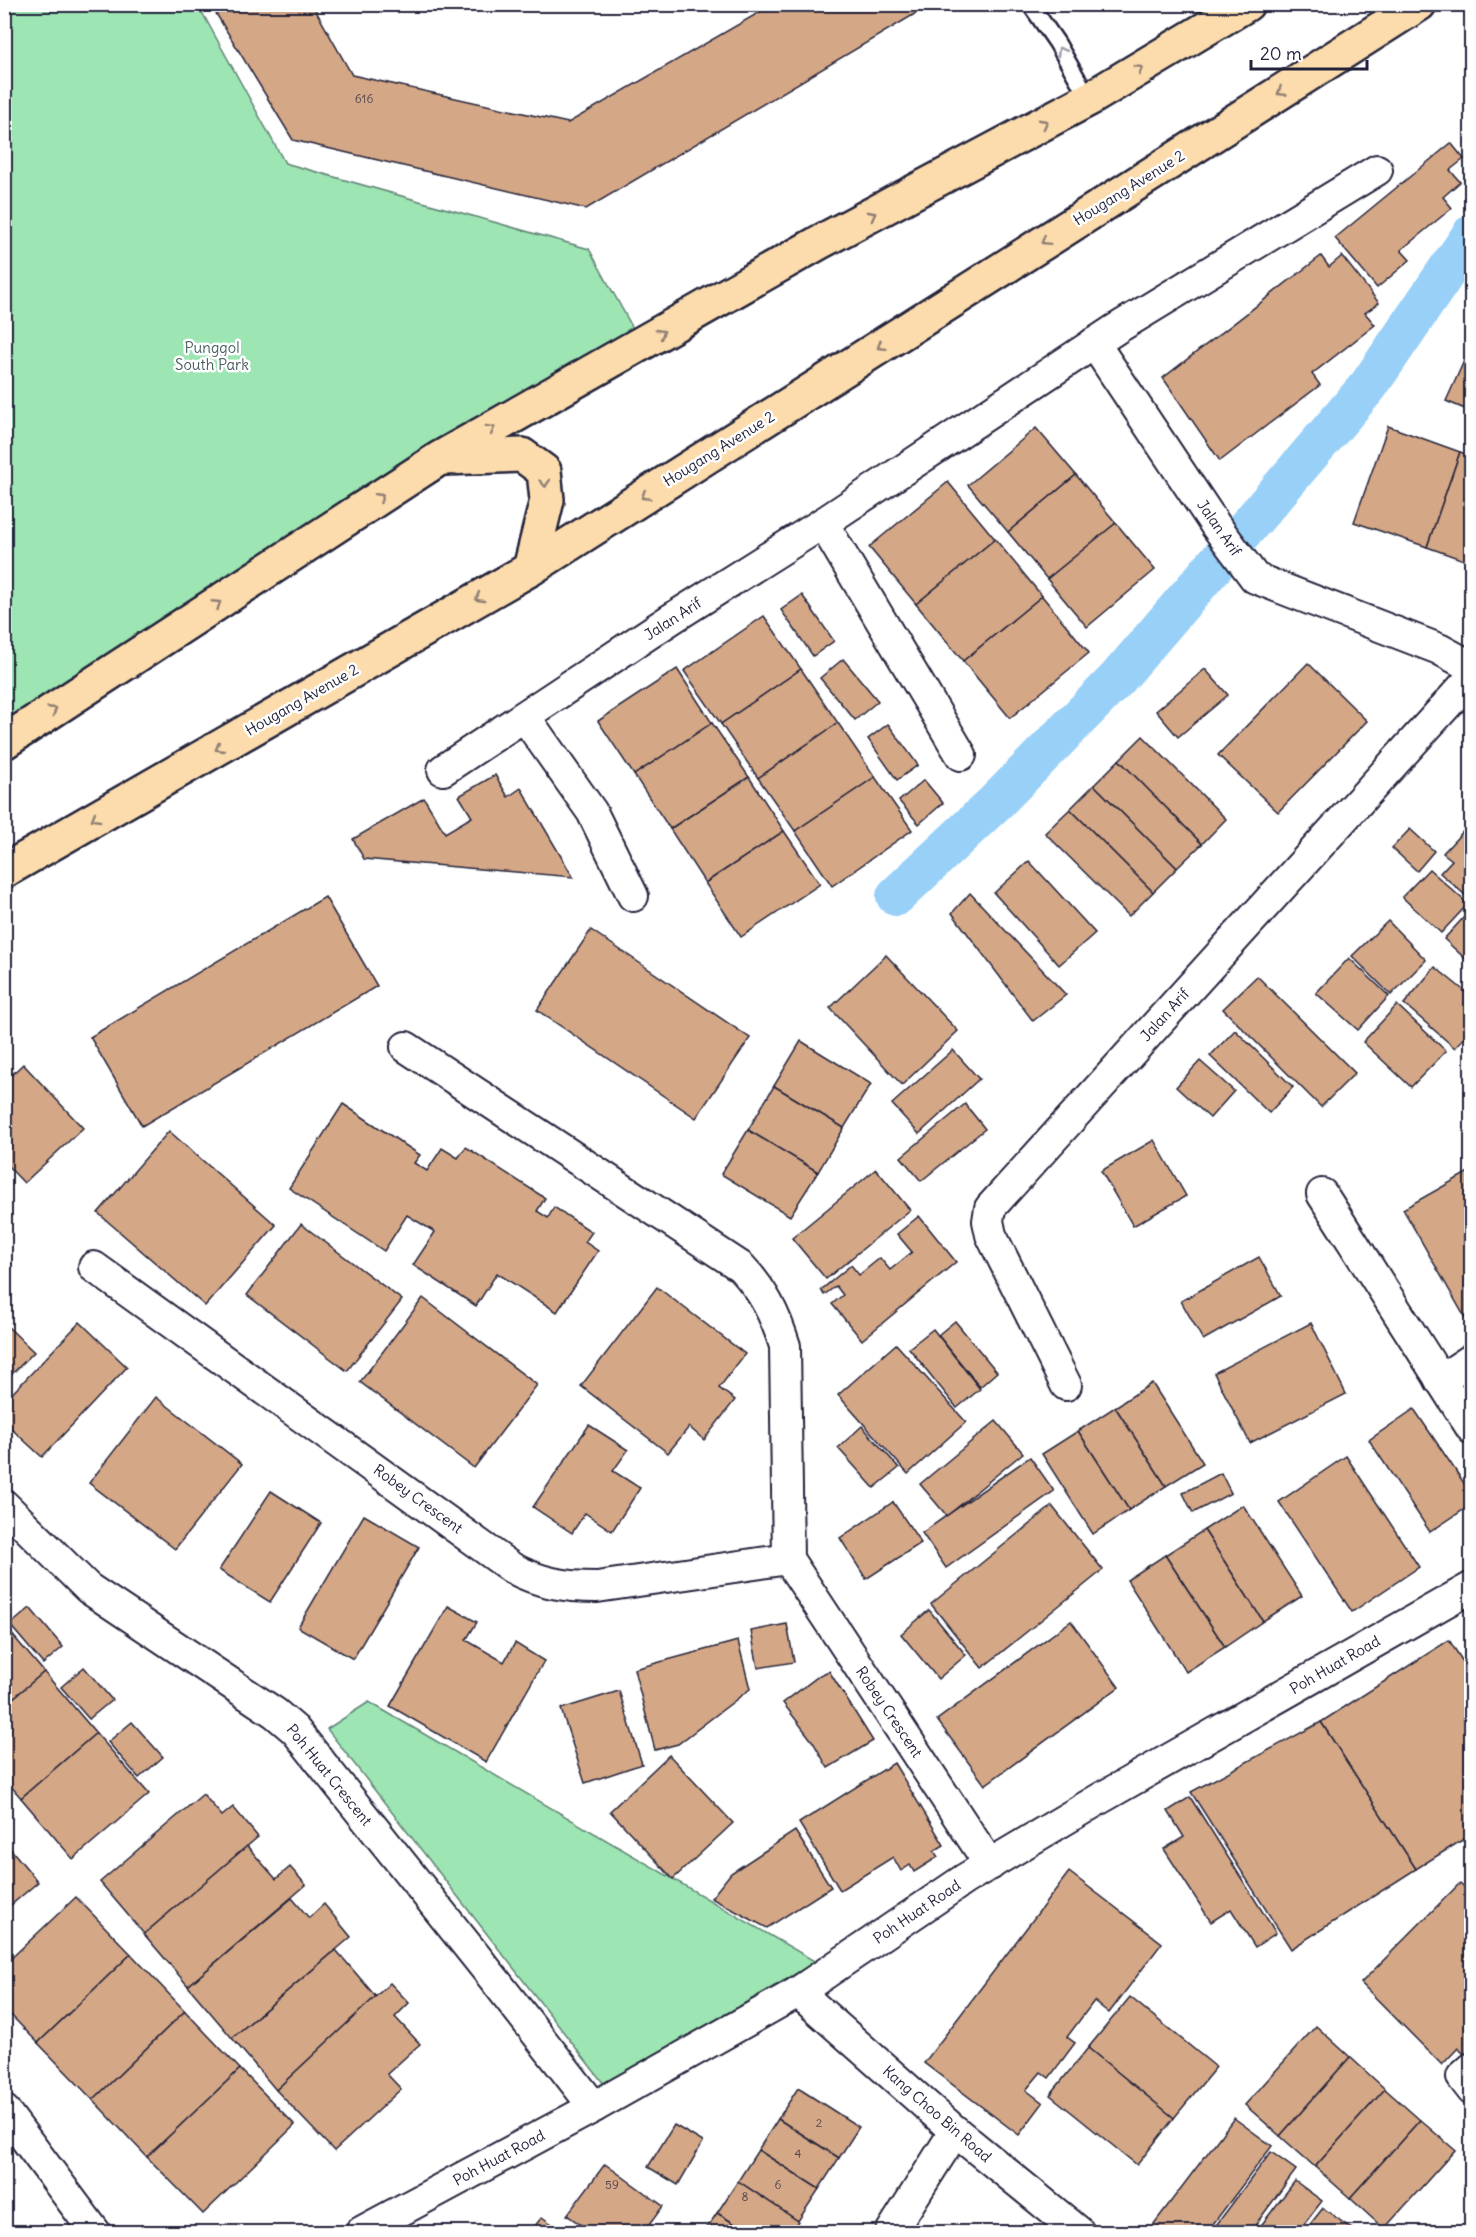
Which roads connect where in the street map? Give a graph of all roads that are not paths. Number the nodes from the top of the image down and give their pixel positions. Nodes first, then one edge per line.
1 (1030, 4) edge
2 (1419, 4) edge
3 (1245, 5) edge
4 (1089, 99) junction
5 (1377, 170) dead end
6 (1094, 343) junction
7 (440, 458) junction
8 (823, 523) junction
9 (530, 569) junction
10 (1472, 667) edge
11 (1472, 677) edge
12 (525, 717) junction
13 (4, 742) edge
14 (961, 754) dead end
15 (443, 770) dead end
16 (4, 871) edge
17 (633, 896) dead end
18 (406, 1047) dead end
19 (1322, 1194) dead end
20 (94, 1267) dead end
21 (1472, 1359) edge
22 (1440, 1380) junction
23 (1066, 1385) dead end
24 (1472, 1429) edge
25 (4, 1505) edge
26 (788, 1558) junction
27 (1472, 1587) edge
28 (990, 1864) junction
29 (798, 1992) junction
30 (1472, 2068) edge
31 (1472, 2090) edge
32 (594, 2107) junction
33 (4, 2110) edge
34 (955, 2132) junction
35 (95, 2232) edge
36 (361, 2232) edge
37 (891, 2232) edge
38 (1079, 2232) edge

4 -> 1 lane
2 -> 9 highway, Hougang Avenue 2
4 -> 3 highway
7 -> 4 highway
5 - 6 street, Jalan Arif
6 - 8 street, Jalan Arif
6 - 10 street, Jalan Arif
7 -> 9 highway
13 -> 7 highway
8 - 12 street, Jalan Arif
8 - 14 street
9 -> 16 highway, Hougang Avenue 2
11 - 23 street, Jalan Arif
12 - 15 street, Jalan Arif
12 - 17 street
18 - 26 street
19 - 22 street
20 - 26 street, Robey Crescent
21 - 22 street
22 - 24 street
25 - 32 street, Poh Huat Crescent
26 - 28 street, Robey Crescent
27 - 28 street, Poh Huat Road
28 - 29 street, Poh Huat Road
29 - 32 street, Poh Huat Road
29 - 34 street, Kang Choo Bin Road
30 - 31 street
32 - 36 street, Poh Huat Road
33 - 35 street
34 - 37 street
34 - 38 street, Kang Choo Bin Road

